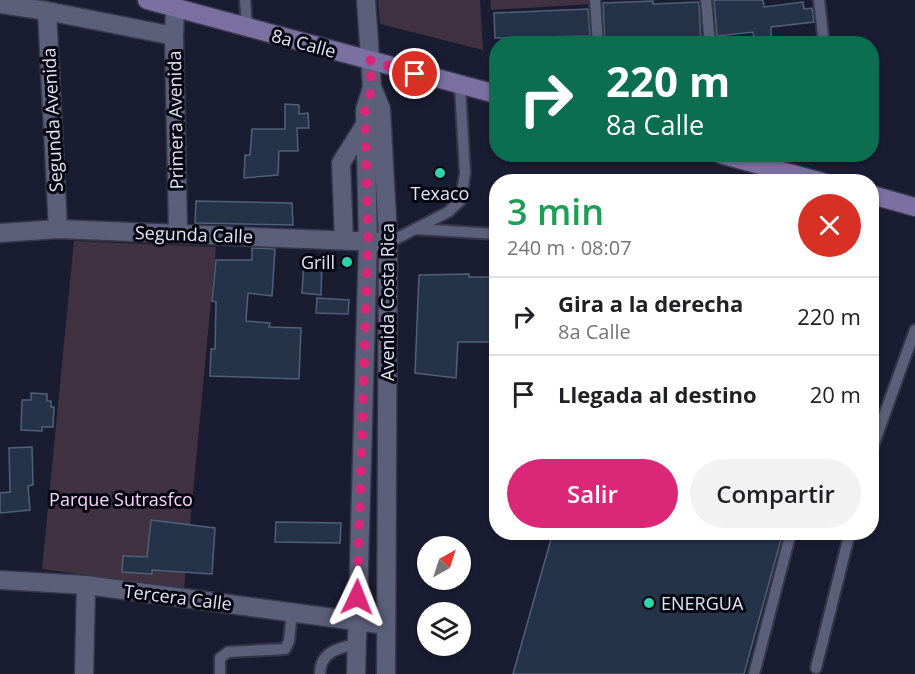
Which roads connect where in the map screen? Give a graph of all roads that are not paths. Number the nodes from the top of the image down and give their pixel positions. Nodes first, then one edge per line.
1 (147, 0) edge
2 (245, 0) edge
3 (366, 0) edge
4 (596, 0) edge
5 (706, 0) edge
6 (819, 0) edge
7 (0, 4) edge
8 (176, 8) junction
9 (47, 10) junction
10 (247, 27) junction
11 (174, 36) junction
12 (598, 36) edge
13 (709, 36) edge
14 (823, 36) edge
15 (369, 60) junction
16 (372, 87) junction
17 (460, 87) junction
18 (489, 93) edge
19 (366, 123) junction
20 (749, 162) edge
21 (793, 174) edge
22 (879, 197) edge
23 (915, 207) edge
24 (58, 229) junction
25 (414, 229) junction
26 (178, 232) junction
27 (0, 233) edge
28 (489, 234) edge
29 (344, 240) junction
30 (368, 241) junction
31 (388, 243) junction
32 (915, 330) edge
33 (879, 430) edge
34 (789, 540) edge
35 (848, 540) edge
36 (0, 580) edge
37 (86, 585) junction
38 (292, 612) junction
39 (356, 620) junction
40 (386, 625) junction
41 (356, 644) junction
42 (816, 668) dead end
43 (84, 674) edge
44 (220, 674) edge
45 (320, 674) edge
46 (356, 674) edge
47 (386, 674) edge
48 (754, 674) edge

1 - 8 street, 8a Calle
2 - 10 lane
3 - 15 street
4 - 12 lane
5 - 13 lane
6 - 14 lane
7 - 9 street
8 - 10 street, 8a Calle
8 - 11 street, Primera Avenida
9 - 11 street
9 - 24 street, Segunda Avenida
10 - 15 street, 8a Calle
11 - 26 street, Primera Avenida
15 - 16 street
15 - 17 street, 8a Calle
16 - 19 street, Avenida Costa Rica
16 - 31 street, Avenida Costa Rica
17 - 18 street, 8a Calle
17 - 25 lane
19 - 29 street
19 - 30 street, Avenida Costa Rica
20 - 21 street
22 - 23 street
24 - 26 street, Segunda Calle
24 - 27 street, Segunda Calle
25 - 28 lane
25 - 31 lane
26 - 29 street, Segunda Calle
29 - 30 street, Segunda Calle
30 - 31 street, Segunda Calle
30 - 39 street, Avenida Costa Rica
31 - 40 street, Avenida Costa Rica
32 - 33 lane
34 - 48 lane
35 - 42 lane
36 - 37 street, Tercera Calle
37 - 38 street, Tercera Calle
37 - 43 street
38 - 39 street, Tercera Calle
38 - 44 lane
39 - 40 street, Tercera Calle
39 - 41 street, Avenida Costa Rica
40 - 47 street, Avenida Costa Rica
41 - 45 lane
41 - 46 street, Avenida Costa Rica

